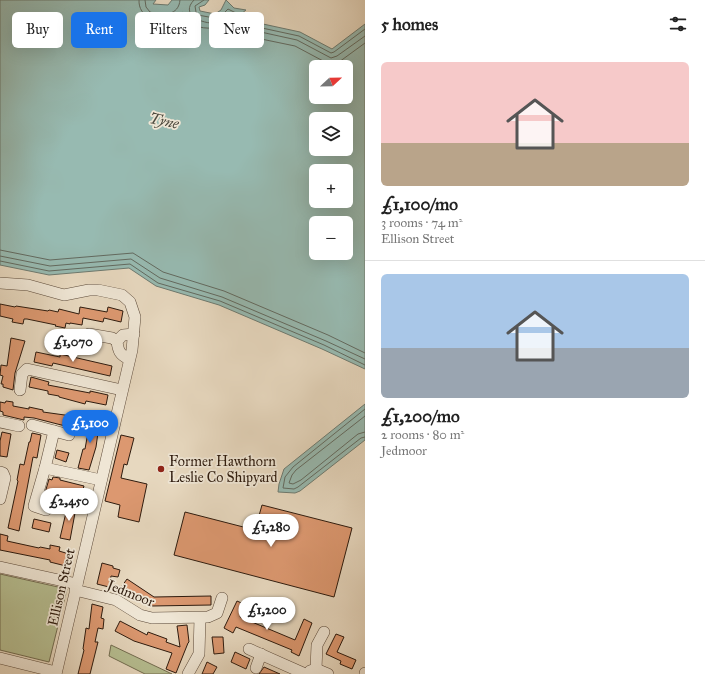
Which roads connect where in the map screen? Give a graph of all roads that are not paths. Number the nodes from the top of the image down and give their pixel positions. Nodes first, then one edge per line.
1 (0, 283) edge
2 (89, 334) dead end
3 (134, 334) junction
4 (117, 341) junction
5 (129, 359) junction
6 (20, 390) dead end
7 (122, 390) junction
8 (0, 422) edge
9 (32, 425) dead end
10 (19, 426) dead end
11 (54, 431) junction
12 (69, 435) dead end
13 (45, 468) junction
14 (2, 474) edge
15 (101, 480) junction
16 (0, 499) edge
17 (46, 510) dead end
18 (0, 567) edge
19 (76, 587) junction
20 (222, 598) dead end
21 (200, 618) junction
22 (324, 632) dead end
23 (249, 649) dead end
24 (261, 654) junction
25 (0, 658) edge
26 (256, 668) dead end
27 (316, 669) junction
28 (56, 673) edge
29 (188, 674) edge
30 (303, 674) edge
31 (328, 674) edge

1 - 3 street, Ellison Street
2 - 4 street
3 - 4 street
3 - 5 street, Ellison Street
4 - 5 street
5 - 7 street, Ellison Street
6 - 7 street
7 - 15 street, Ellison Street
8 - 10 street
9 - 11 street
11 - 12 street
11 - 13 street
13 - 15 street
13 - 17 street
14 - 16 street
15 - 19 street, Ellison Street
18 - 19 street, Jedmoor
19 - 21 street, Jedmoor
19 - 28 street, Ellison Street
20 - 21 street, Jedmoor
21 - 29 street
22 - 27 street
23 - 24 street
24 - 26 street
24 - 30 street
25 - 28 street
27 - 30 street
27 - 31 street

